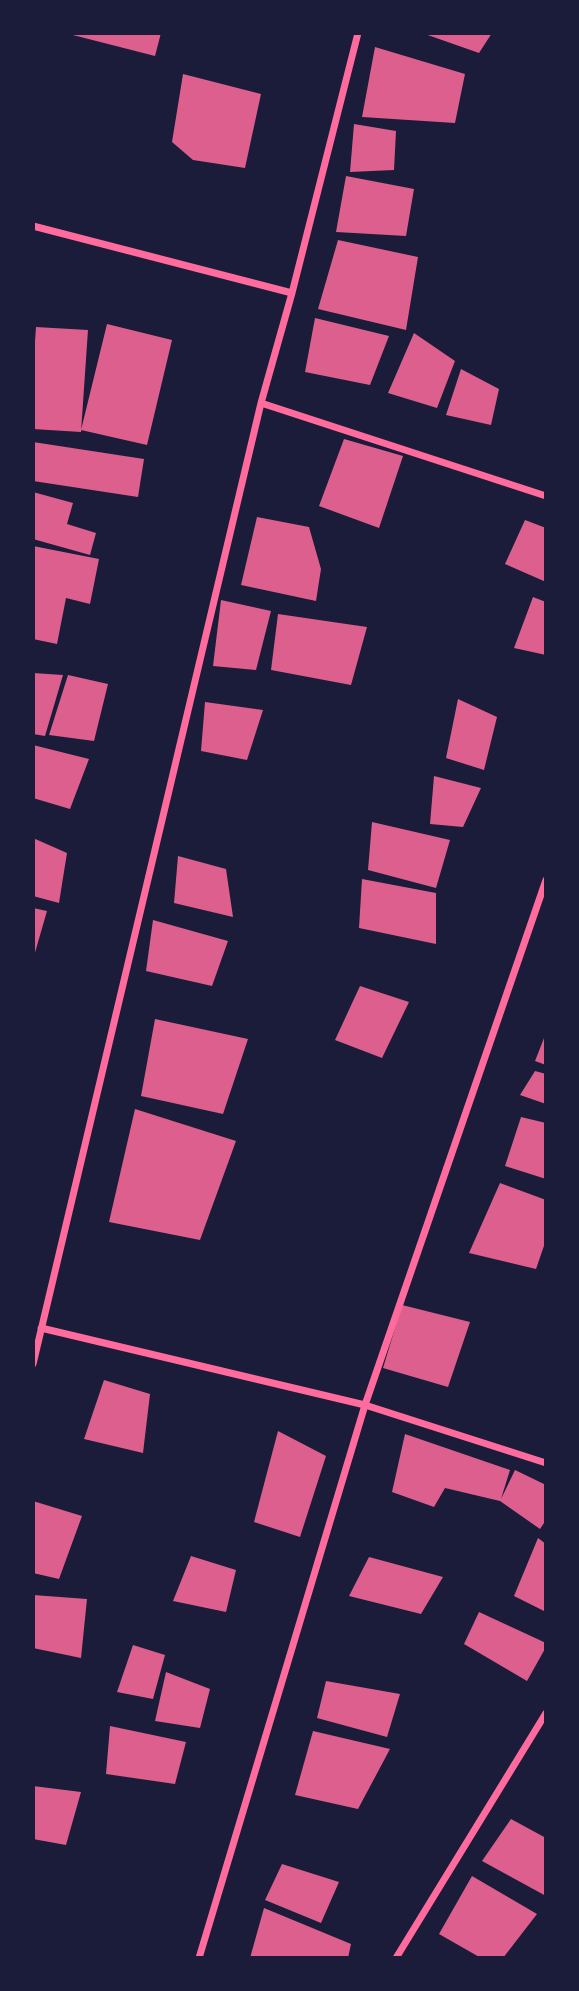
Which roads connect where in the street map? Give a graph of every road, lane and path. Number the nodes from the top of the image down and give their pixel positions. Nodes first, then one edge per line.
1 (358, 33) edge
2 (33, 226) edge
3 (292, 293) junction
4 (261, 404) junction
5 (546, 496) edge
6 (546, 880) edge
7 (41, 1328) junction
8 (35, 1352) edge
9 (33, 1364) edge
10 (365, 1405) junction
11 (546, 1463) edge
12 (546, 1713) edge
13 (199, 1958) edge
14 (396, 1958) edge

1 - 3 street
2 - 3 street
3 - 4 street
4 - 5 street
4 - 7 street
6 - 10 street
7 - 8 street
7 - 10 street
8 - 9 street
10 - 11 street
10 - 13 street
12 - 14 street

